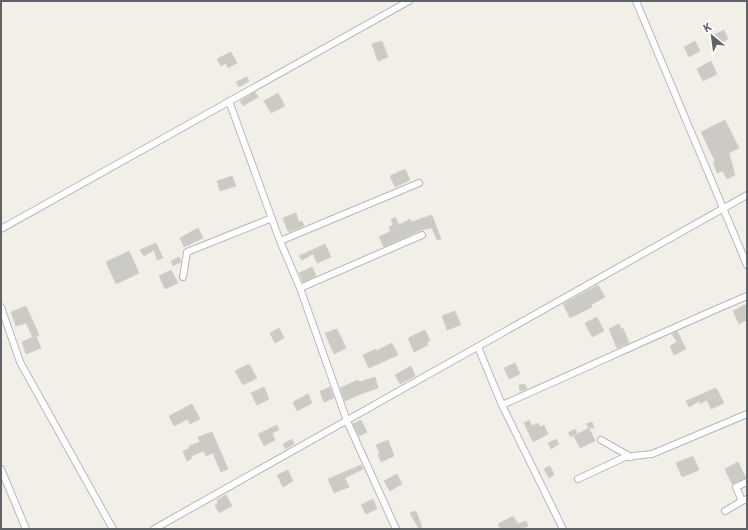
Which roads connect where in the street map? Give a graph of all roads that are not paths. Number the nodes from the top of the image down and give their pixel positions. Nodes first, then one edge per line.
1 (409, 1) edge
2 (636, 1) edge
3 (229, 101) junction
4 (419, 183) dead end
5 (747, 195) edge
6 (722, 209) junction
7 (272, 218) junction
8 (1, 229) edge
9 (422, 235) dead end
10 (280, 241) junction
11 (747, 265) edge
12 (184, 277) dead end
13 (300, 288) junction
14 (747, 296) edge
15 (1, 307) edge
16 (478, 347) junction
17 (502, 405) junction
18 (747, 414) edge
19 (347, 421) junction
20 (601, 440) dead end
21 (631, 457) junction
22 (1, 469) edge
23 (578, 479) dead end
24 (747, 482) edge
25 (744, 500) edge
26 (725, 511) dead end
27 (26, 529) edge
28 (113, 529) edge
29 (154, 529) edge
30 (396, 529) edge
31 (563, 529) edge

1 - 3 street
2 - 6 street
3 - 7 street
3 - 8 street
4 - 10 street
5 - 6 street
6 - 11 street
6 - 16 street
7 - 10 street
7 - 12 street
9 - 13 street
10 - 13 street
13 - 19 street
14 - 17 street
15 - 28 street
16 - 17 street
16 - 19 street
17 - 31 street
18 - 21 street
19 - 29 street
19 - 30 street
20 - 21 street
21 - 23 street
22 - 27 street
24 - 25 street
25 - 26 street

